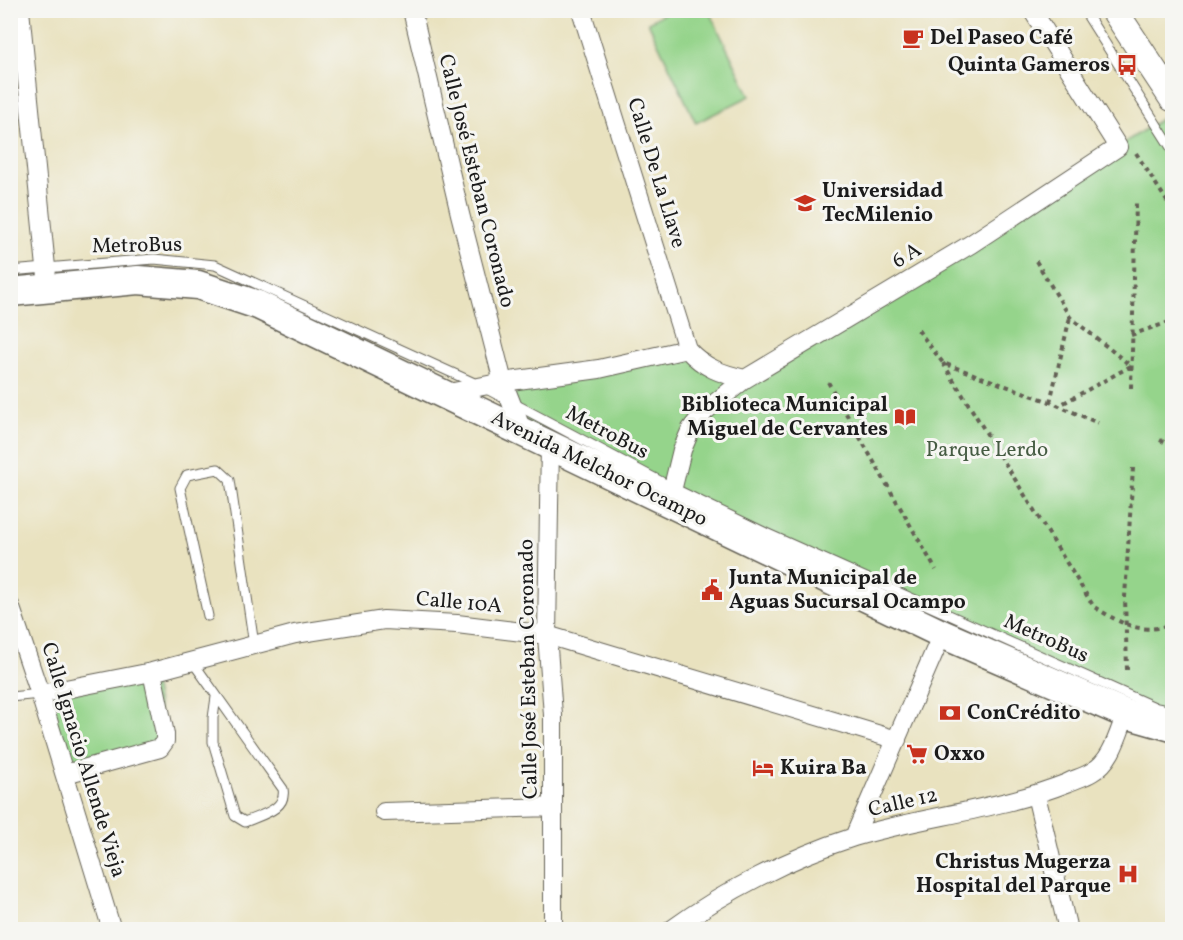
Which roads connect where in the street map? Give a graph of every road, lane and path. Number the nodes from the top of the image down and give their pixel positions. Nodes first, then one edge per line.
1 (20, 10) edge
2 (412, 10) edge
3 (582, 10) edge
4 (1032, 10) edge
5 (1084, 10) edge
6 (1114, 10) edge
7 (1173, 98) edge
8 (1173, 148) edge
9 (1136, 203) dead end
10 (1036, 261) dead end
11 (10, 271) edge
12 (47, 278) junction
13 (10, 292) edge
14 (1070, 317) junction
15 (1173, 321) edge
16 (918, 330) dead end
17 (1131, 335) junction
18 (687, 350) junction
19 (943, 363) junction
20 (1131, 366) junction
21 (745, 379) junction
22 (503, 382) junction
23 (828, 382) dead end
24 (481, 386) junction
25 (1131, 387) dead end
26 (444, 394) junction
27 (1050, 402) junction
28 (512, 403) junction
29 (1058, 406) junction
30 (1098, 423) dead end
31 (522, 430) junction
32 (1160, 440) dead end
33 (550, 444) junction
34 (1173, 446) edge
35 (1133, 468) dead end
36 (671, 496) junction
37 (936, 570) dead end
38 (10, 605) edge
39 (208, 616) dead end
40 (1173, 624) edge
41 (1126, 626) junction
42 (942, 634) junction
43 (547, 635) junction
44 (254, 645) junction
45 (192, 661) junction
46 (1127, 670) dead end
47 (152, 672) junction
48 (40, 694) junction
49 (10, 697) edge
50 (216, 697) junction
51 (1173, 711) edge
52 (1126, 714) junction
53 (1173, 727) edge
54 (897, 740) junction
55 (65, 774) junction
56 (1036, 795) junction
57 (553, 807) junction
58 (384, 812) dead end
59 (854, 837) junction
60 (112, 930) edge
61 (553, 930) edge
62 (671, 930) edge
63 (1068, 930) edge

1 - 12 street
2 - 22 street, Calle José Esteban Coronado
3 - 18 street, Calle De La Llave
4 - 21 street, 6 A
5 - 8 lane
6 - 7 main road
9 - 17 path
10 - 14 path
11 - 12 lane, MetroBus
12 - 13 main road, Avenida Melchor Ocampo
12 - 24 lane, MetroBus
12 - 26 main road, Avenida Melchor Ocampo
14 - 20 path
14 - 27 path
15 - 17 path
16 - 19 path
17 - 20 path
18 - 21 street
18 - 22 street
19 - 27 path
19 - 41 path
20 - 25 path
20 - 29 path
21 - 36 street, 6 A
22 - 24 street
22 - 28 street, Calle José Esteban Coronado
23 - 37 path
24 - 26 street
24 - 28 lane, MetroBus
26 - 31 main road, Avenida Melchor Ocampo
27 - 29 path
28 - 31 street, Calle José Esteban Coronado
28 - 36 lane, MetroBus
29 - 30 path
31 - 33 main road, Avenida Melchor Ocampo
32 - 34 path
33 - 36 main road, Avenida Melchor Ocampo
33 - 43 street, Calle José Esteban Coronado
35 - 41 path
36 - 42 main road, Avenida Melchor Ocampo
36 - 51 lane, MetroBus
38 - 48 street, Calle Ignacio Allende Vieja
39 - 44 lane
40 - 41 path
41 - 46 path
42 - 52 main road, Avenida Melchor Ocampo
42 - 54 street
43 - 44 street, Calle 10A
43 - 54 street, Calle 10A
43 - 57 street, Calle José Esteban Coronado
44 - 45 street, Calle 10A
45 - 47 street, Calle 10A
45 - 50 lane
47 - 48 street, Calle 10A
47 - 55 street
48 - 49 lane, Calle 10A
48 - 55 street, Calle Ignacio Allende Vieja
50 - 50 lane
52 - 53 main road, Avenida Melchor Ocampo
52 - 56 street, Calle 12
54 - 59 street
55 - 60 street, Calle Ignacio Allende Vieja
56 - 59 street, Calle 12
56 - 63 street
57 - 58 street
57 - 61 street, Calle José Esteban Coronado
59 - 62 street, Calle 12

